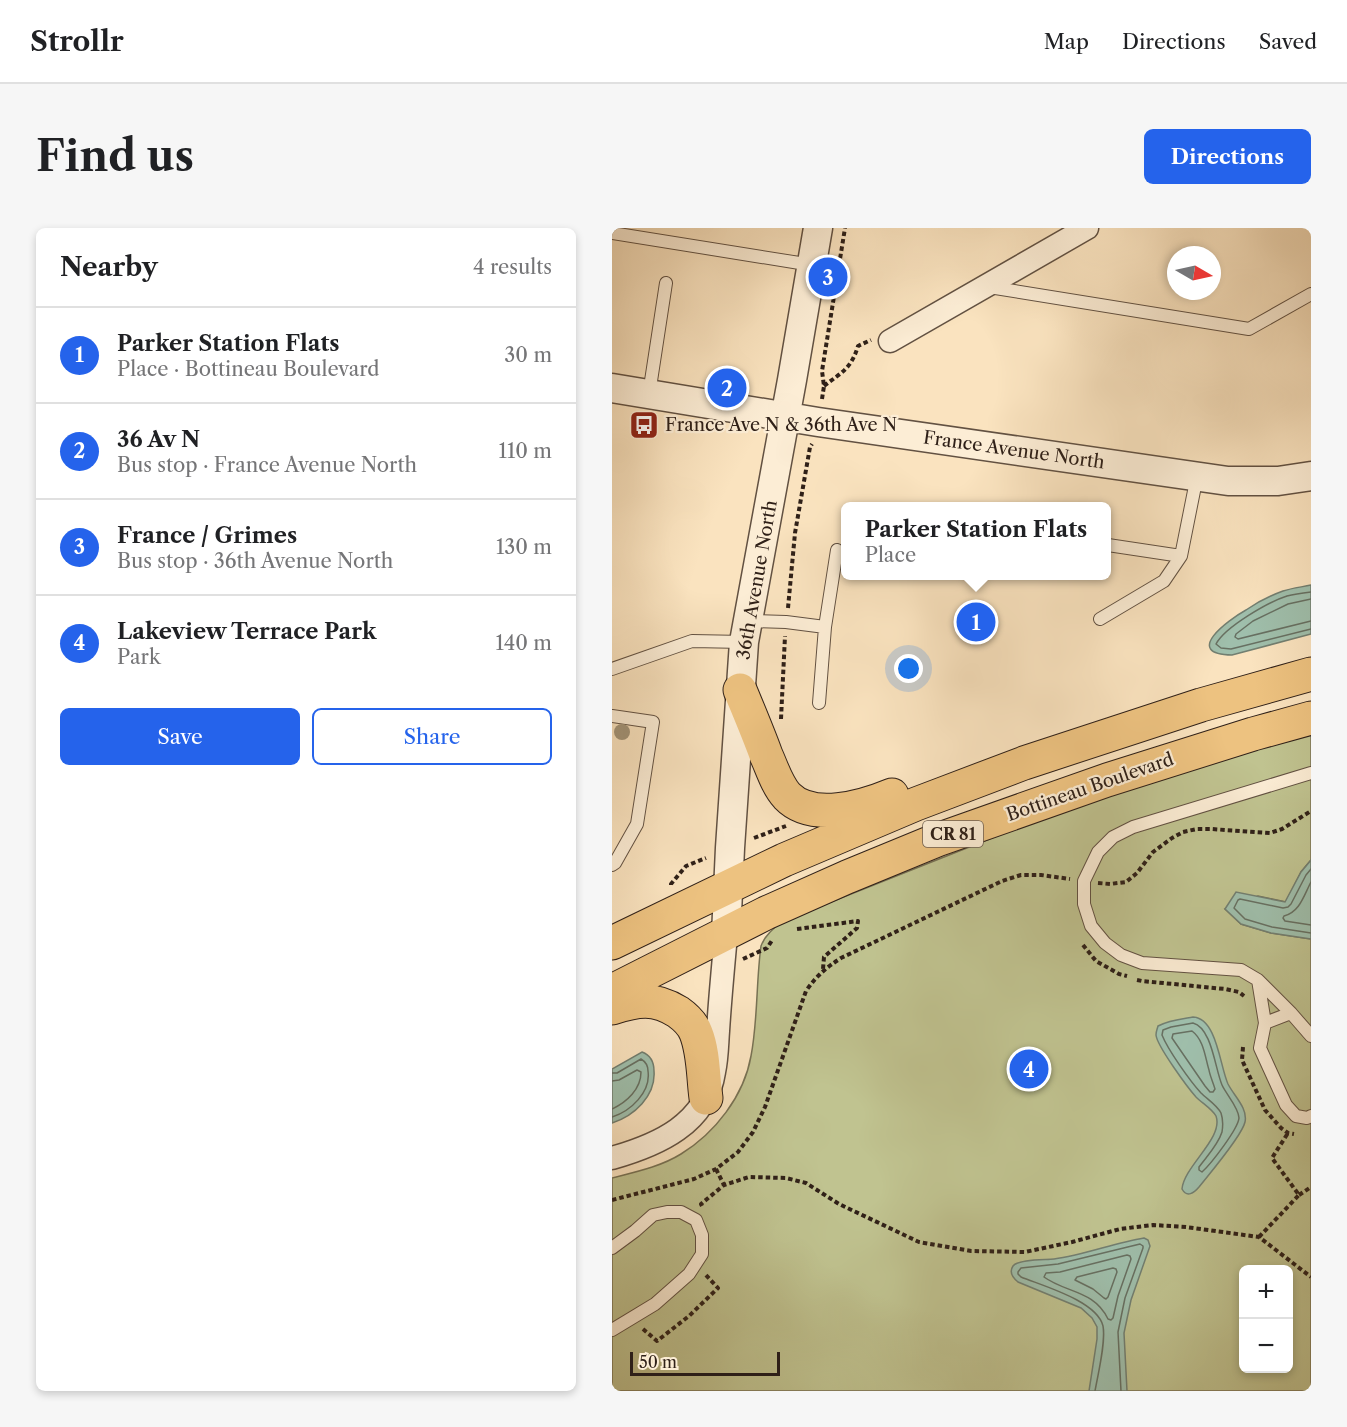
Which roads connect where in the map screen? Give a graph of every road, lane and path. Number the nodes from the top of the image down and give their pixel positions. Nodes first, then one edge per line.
1 (818, 228) edge
2 (845, 228) edge
3 (1087, 228) edge
4 (612, 233) edge
5 (812, 265) junction
6 (666, 283) dead end
7 (985, 286) junction
8 (1311, 294) edge
9 (890, 341) dead end
10 (858, 346) dead end
11 (612, 388) edge
12 (649, 394) junction
13 (786, 416) junction
14 (1197, 476) junction
15 (1311, 476) edge
16 (1111, 546) edge
17 (837, 550) dead end
18 (1182, 556) junction
19 (1100, 619) dead end
20 (825, 627) junction
21 (746, 631) junction
22 (612, 669) edge
23 (1311, 674) edge
24 (740, 690) junction
25 (819, 703) dead end
26 (1201, 705) junction
27 (612, 716) edge
28 (1311, 718) edge
29 (1311, 773) edge
30 (1311, 811) edge
31 (612, 865) edge
32 (1066, 879) junction
33 (1084, 881) junction
34 (728, 887) junction
35 (1066, 888) dead end
36 (790, 930) dead end
37 (726, 934) junction
38 (1080, 941) dead end
39 (612, 943) edge
40 (823, 969) junction
41 (1258, 980) junction
42 (612, 991) edge
43 (1250, 1000) dead end
44 (612, 1008) edge
45 (1291, 1013) junction
46 (1265, 1023) junction
47 (1311, 1036) edge
48 (1246, 1039) dead end
49 (706, 1098) junction
50 (1296, 1116) junction
51 (1311, 1116) edge
52 (1288, 1133) junction
53 (1301, 1135) dead end
54 (612, 1158) edge
55 (716, 1169) junction
56 (724, 1185) junction
57 (1311, 1187) edge
58 (1299, 1196) junction
59 (612, 1200) edge
60 (706, 1211) dead end
61 (1259, 1237) junction
62 (612, 1248) edge
63 (710, 1266) dead end
64 (1311, 1277) edge
65 (631, 1318) junction
66 (612, 1330) edge

1 - 5 street, 36th Avenue North
2 - 10 path
3 - 7 street
4 - 5 lane
5 - 13 street, 36th Avenue North
6 - 12 lane
7 - 8 lane
7 - 9 street
11 - 12 street, France Avenue North
12 - 13 street, France Avenue North
13 - 14 street, France Avenue North
13 - 21 street, 36th Avenue North
14 - 15 street, France Avenue North
14 - 18 lane
16 - 18 lane
17 - 20 lane
18 - 19 lane
20 - 21 lane
20 - 25 lane
21 - 22 lane
21 - 24 street, 36th Avenue North
23 - 26 main road, CR 81
24 - 26 main road
24 - 34 street, 36th Avenue North
26 - 34 main road, CR 81
27 - 31 lane
28 - 37 main road, Bottineau Boulevard / CR 81
29 - 33 lane
30 - 33 path
32 - 33 path
32 - 35 path
32 - 40 path
33 - 41 lane
34 - 37 street, 36th Avenue North
34 - 39 main road, CR 81
36 - 40 path
37 - 42 main road, Bottineau Boulevard / CR 81
37 - 49 street
38 - 43 path
40 - 55 path
41 - 45 lane
41 - 46 lane
44 - 49 main road
45 - 46 lane
45 - 47 lane
46 - 50 lane
48 - 52 path
49 - 54 street
50 - 51 lane
50 - 52 path
52 - 53 path
52 - 58 path
55 - 56 path
55 - 59 path
56 - 60 path
56 - 61 path
57 - 58 path
58 - 61 path
61 - 64 path
62 - 65 lane
63 - 65 path
65 - 66 lane

